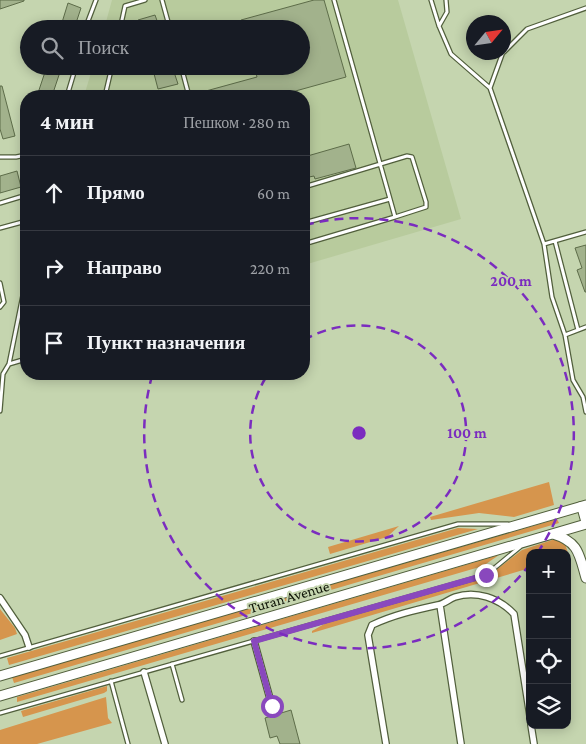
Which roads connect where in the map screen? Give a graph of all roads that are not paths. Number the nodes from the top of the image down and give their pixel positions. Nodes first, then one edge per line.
1 (96, 0) edge
2 (146, 0) edge
3 (162, 0) edge
4 (334, 0) edge
5 (431, 0) edge
6 (446, 0) edge
7 (586, 8) edge
8 (88, 20) edge
9 (122, 20) edge
10 (168, 20) edge
11 (439, 26) junction
12 (511, 44) edge
13 (500, 60) edge
14 (73, 75) edge
15 (110, 75) edge
16 (183, 75) edge
17 (490, 88) junction
18 (69, 90) edge
19 (106, 90) edge
20 (187, 90) edge
21 (0, 157) edge
22 (20, 157) edge
23 (381, 164) junction
24 (310, 185) edge
25 (20, 198) dead end
26 (390, 199) junction
27 (0, 204) edge
28 (395, 217) junction
29 (310, 221) edge
30 (20, 223) edge
31 (0, 228) edge
32 (586, 232) edge
33 (555, 241) junction
34 (310, 242) edge
35 (544, 244) junction
36 (0, 283) edge
37 (0, 307) edge
38 (20, 310) edge
39 (586, 327) edge
40 (578, 330) junction
41 (565, 335) junction
42 (20, 361) edge
43 (9, 364) junction
44 (0, 411) edge
45 (586, 412) edge
46 (583, 505) edge
47 (518, 524) junction
48 (586, 524) edge
49 (553, 534) junction
50 (527, 541) junction
51 (586, 578) edge
52 (0, 598) edge
53 (440, 605) junction
54 (254, 641) junction
55 (29, 648) junction
56 (0, 656) edge
57 (172, 664) junction
58 (144, 672) junction
59 (0, 676) edge
60 (111, 681) junction
61 (526, 690) edge
62 (0, 696) edge
63 (182, 700) dead end
64 (272, 706) dead end
65 (0, 713) edge
66 (532, 729) edge
67 (128, 744) edge
68 (165, 744) edge
69 (386, 744) edge
70 (461, 744) edge
71 (534, 744) edge

1 - 8 lane
2 - 9 lane
3 - 10 lane
4 - 23 lane
5 - 11 lane
6 - 11 lane
7 - 12 lane
11 - 17 lane
13 - 17 lane
14 - 18 lane
15 - 19 lane
16 - 20 lane
17 - 35 lane
21 - 22 lane
23 - 24 lane
23 - 26 lane
23 - 28 lane
25 - 27 lane
26 - 28 lane
26 - 29 lane
28 - 34 lane
30 - 31 lane
32 - 33 lane
33 - 35 lane
33 - 40 lane
35 - 41 lane
36 - 37 lane
38 - 43 lane
39 - 40 lane
40 - 41 lane
41 - 45 lane
42 - 43 lane
43 - 44 lane
46 - 47 main road, Turan Avenue
46 - 48 street
47 - 55 lane
47 - 59 main road, Turan Avenue
48 - 49 main road, Turan Avenue
49 - 50 main road, Turan Avenue
49 - 51 main road
50 - 54 lane
50 - 62 main road, Turan Avenue
52 - 55 street
53 - 61 street
53 - 69 street
53 - 70 street
54 - 57 lane
54 - 64 street
55 - 56 lane
57 - 58 lane
57 - 63 lane
58 - 60 lane
58 - 68 street
60 - 65 lane
60 - 67 lane
66 - 71 street

